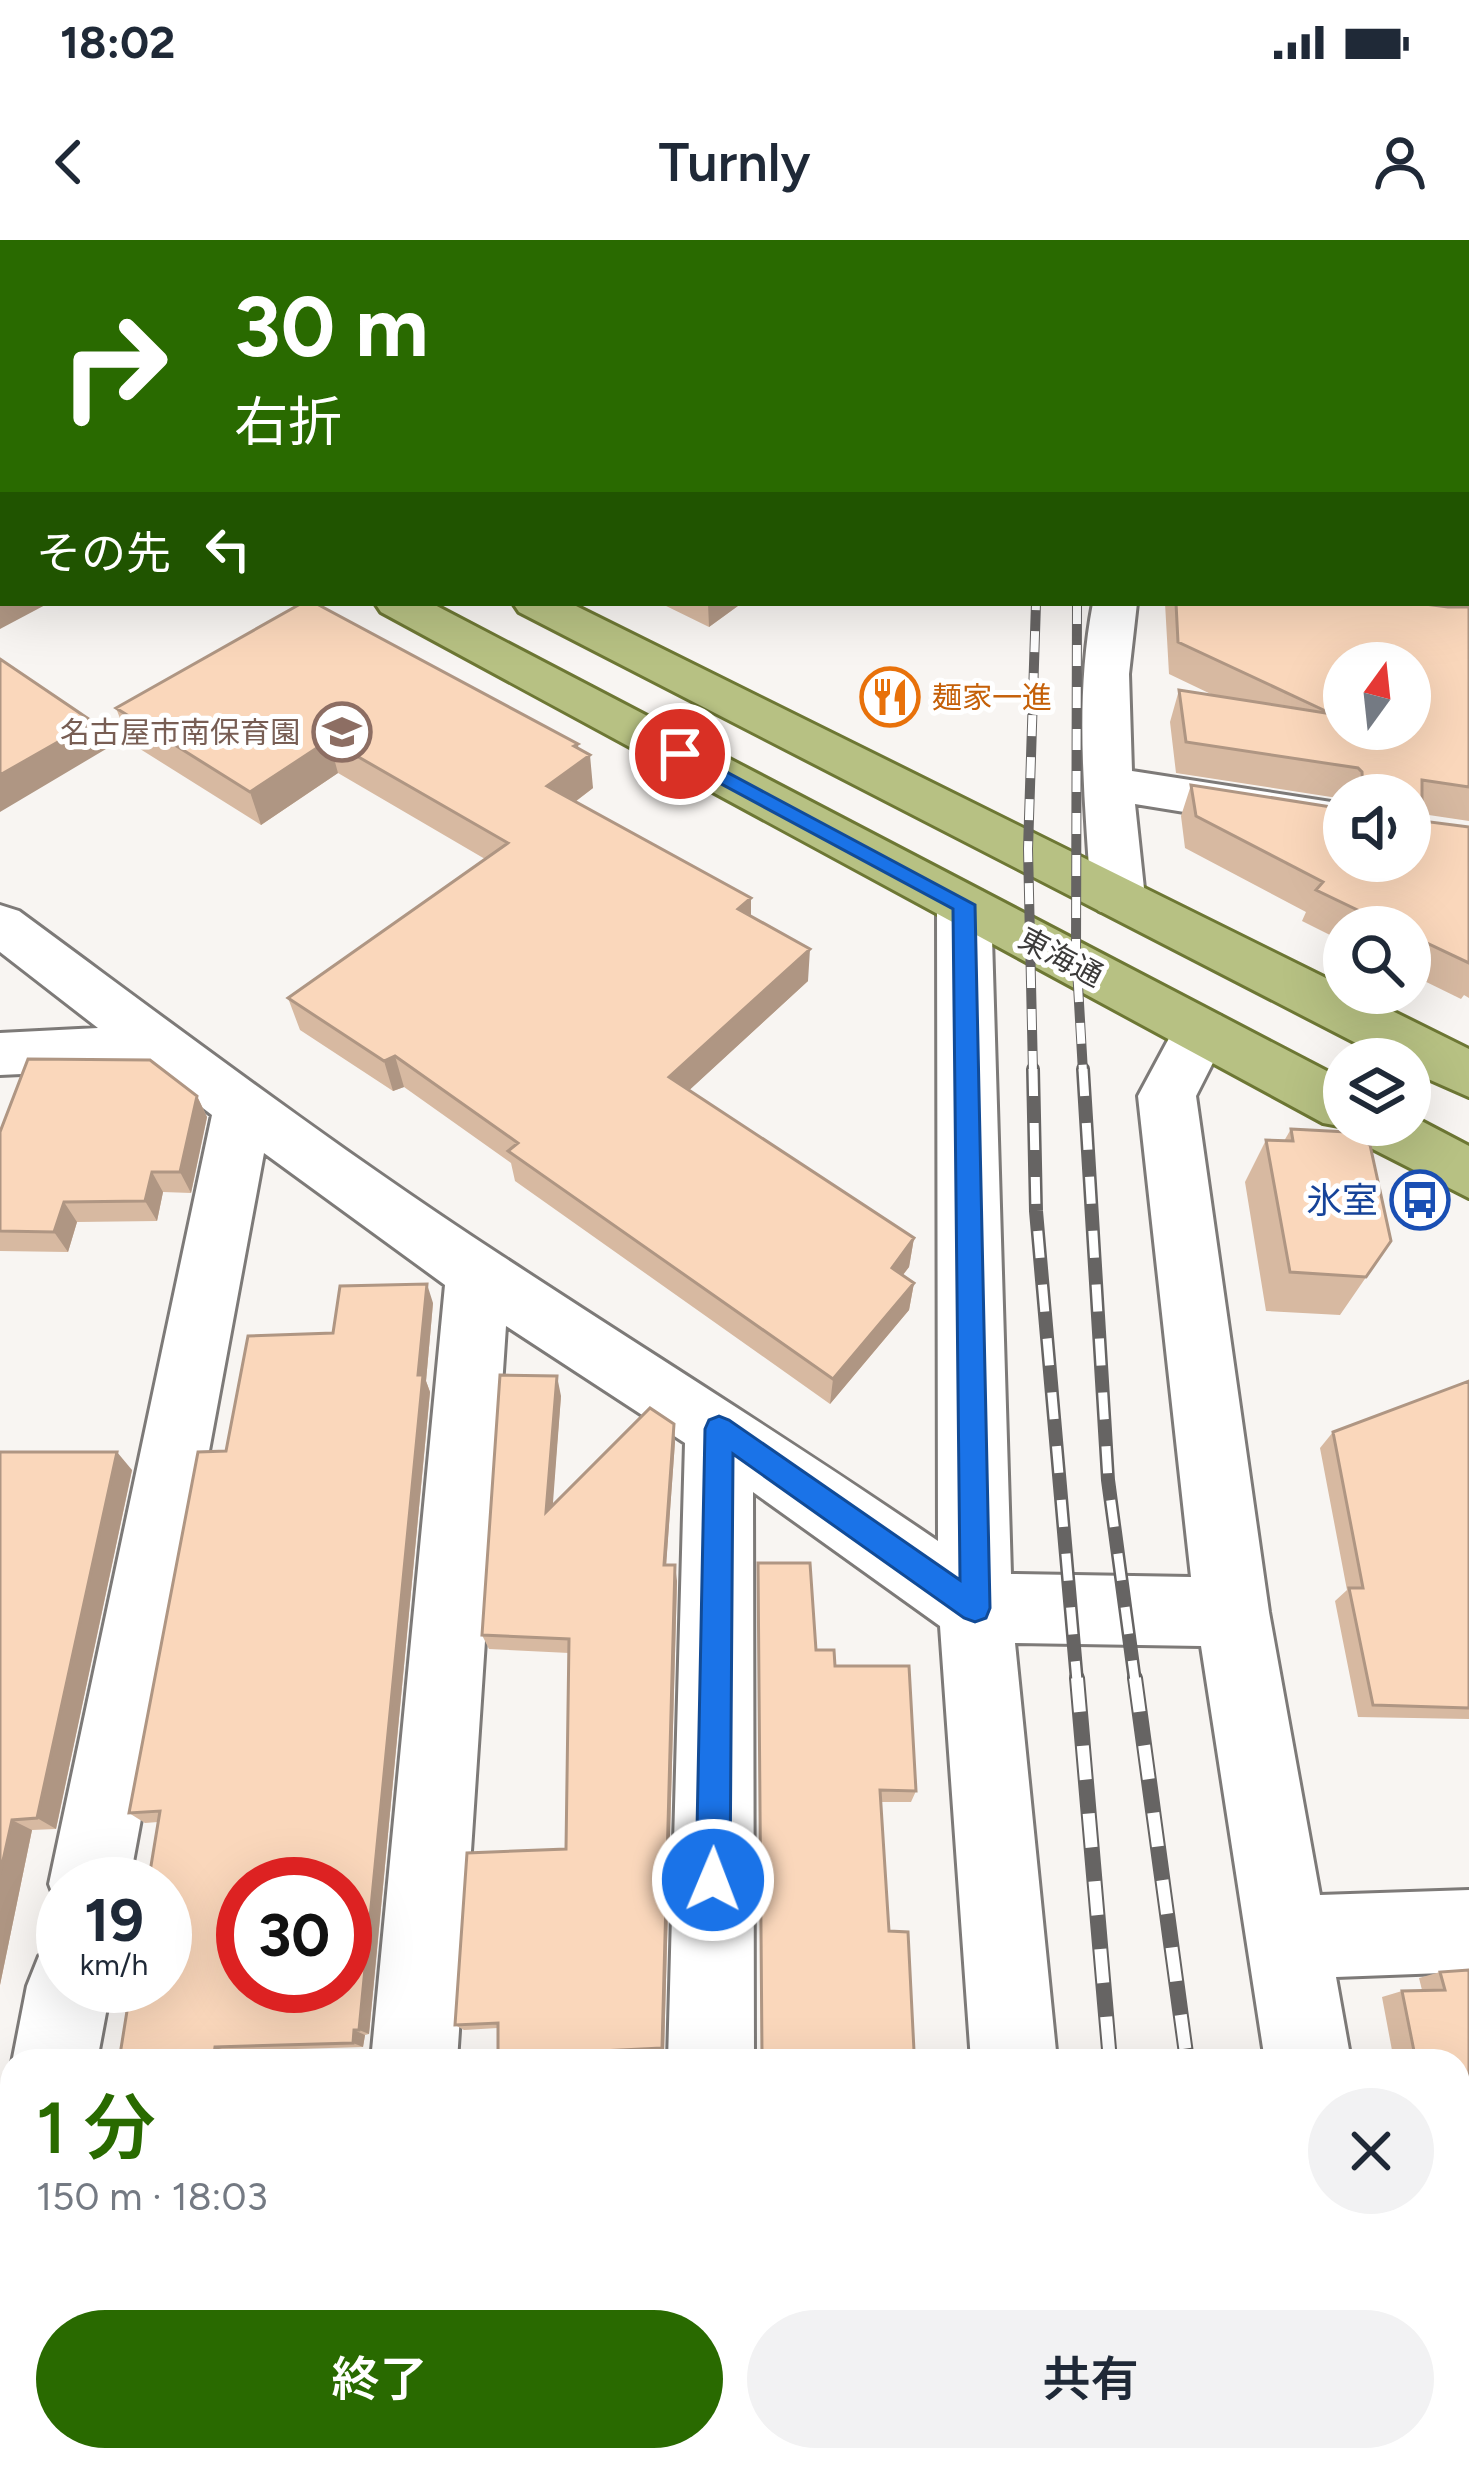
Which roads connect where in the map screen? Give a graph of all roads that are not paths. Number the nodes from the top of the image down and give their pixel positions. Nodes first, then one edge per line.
1 (403, 606) edge
2 (541, 606) edge
3 (1113, 606) edge
4 (1109, 784) junction
5 (1323, 818) edge
6 (1118, 898) junction
7 (964, 905) junction
8 (0, 924) edge
9 (1201, 1031) junction
10 (161, 1046) junction
11 (0, 1054) edge
12 (1469, 1075) edge
13 (1323, 1096) edge
14 (243, 1107) junction
15 (1417, 1146) edge
16 (1469, 1174) edge
17 (478, 1274) junction
18 (719, 1429) junction
19 (975, 1608) junction
20 (1232, 1612) junction
21 (94, 1857) edge
22 (1469, 1931) edge
23 (1287, 1937) junction
24 (64, 2013) edge
25 (56, 2049) edge
26 (415, 2049) edge
27 (711, 2049) edge
28 (1013, 2049) edge
29 (1306, 2049) edge

1 - 7 main road, 東海通
2 - 6 main road
3 - 4 street
4 - 5 street
4 - 6 street
6 - 12 main road
7 - 9 main road, 東海通
7 - 19 street
8 - 10 street
9 - 13 main road, 東海通
9 - 20 street
10 - 11 street
10 - 14 street
14 - 17 street
14 - 21 street
15 - 16 main road
17 - 18 street
17 - 26 street
18 - 19 street
18 - 27 street
19 - 20 street
19 - 28 street
20 - 23 street
22 - 23 street
23 - 29 street
24 - 25 street

